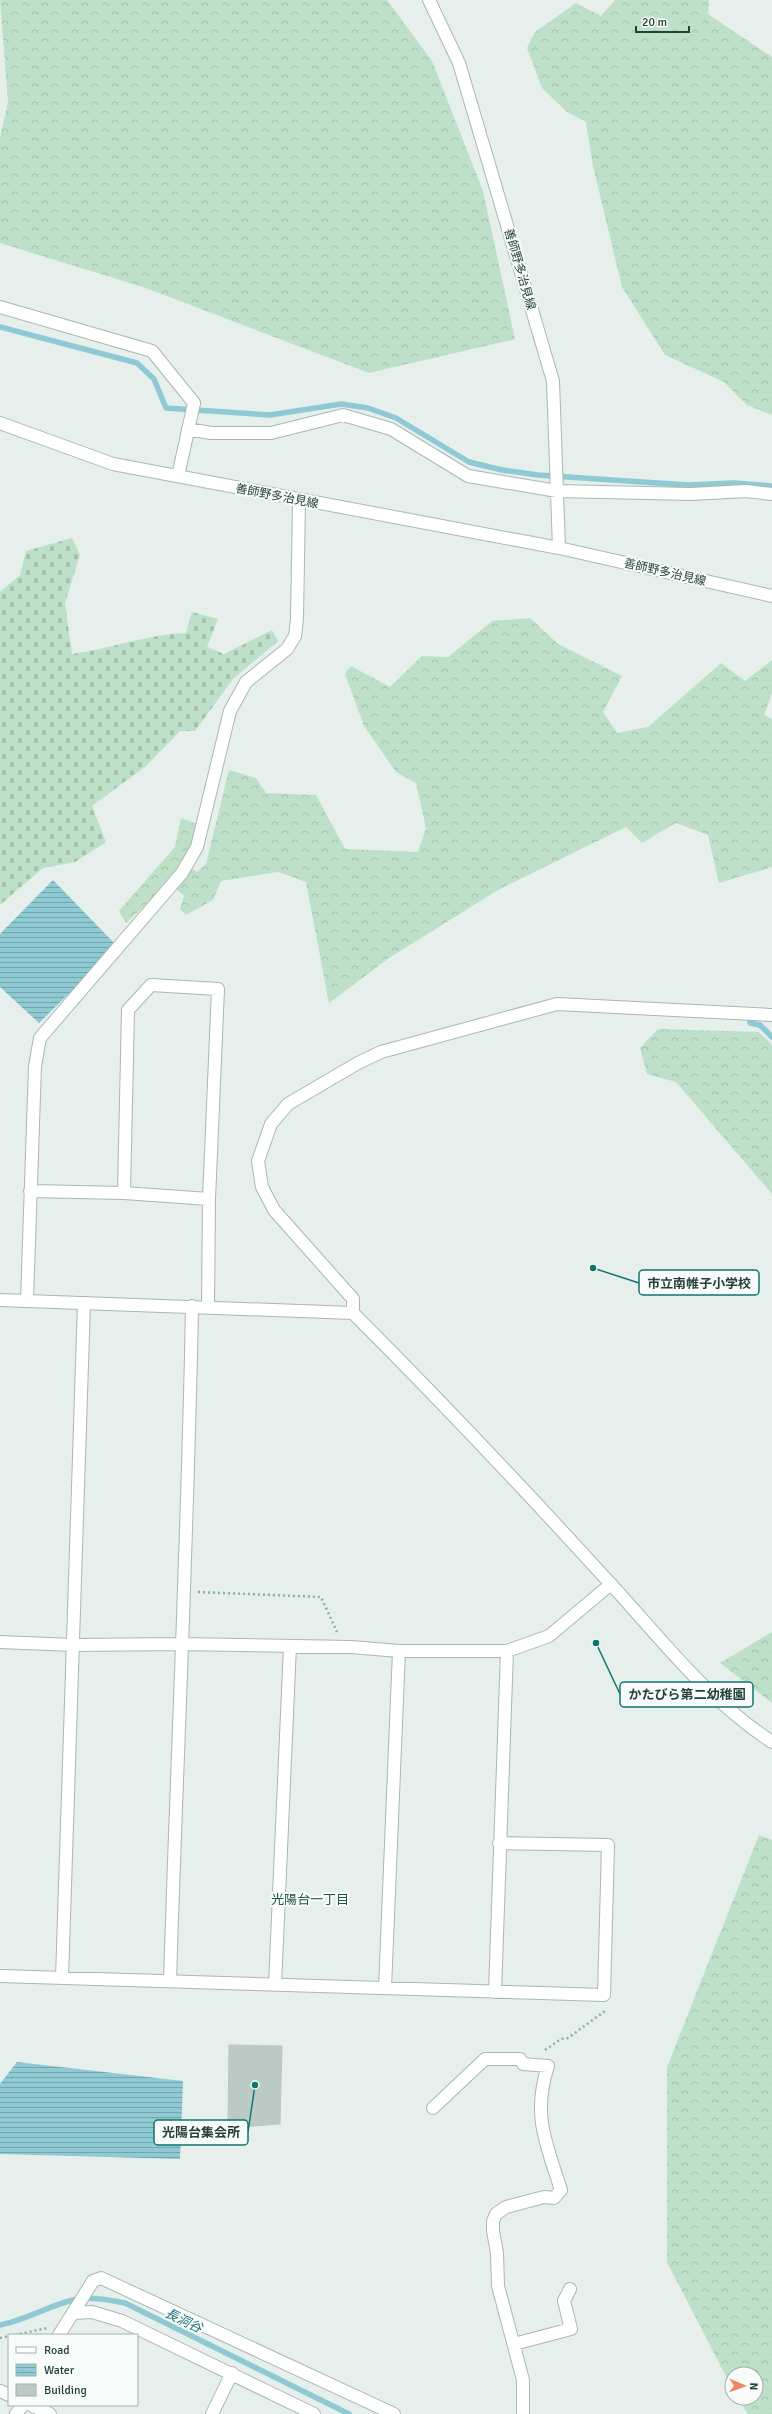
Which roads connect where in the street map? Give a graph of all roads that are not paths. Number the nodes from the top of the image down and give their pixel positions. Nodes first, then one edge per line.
1 (429, 0) edge
2 (0, 308) edge
3 (0, 423) edge
4 (189, 426) junction
5 (178, 476) junction
6 (557, 491) junction
7 (772, 494) edge
8 (299, 501) junction
9 (559, 548) junction
10 (772, 596) edge
11 (767, 1015) edge
12 (30, 1191) junction
13 (124, 1193) junction
14 (209, 1199) junction
15 (0, 1300) edge
16 (27, 1301) junction
17 (84, 1303) junction
18 (192, 1306) junction
19 (208, 1307) junction
20 (353, 1313) junction
21 (611, 1584) junction
22 (0, 1642) edge
23 (180, 1644) junction
24 (73, 1645) junction
25 (290, 1646) junction
26 (399, 1651) junction
27 (507, 1651) junction
28 (772, 1742) edge
29 (499, 1843) junction
30 (0, 1976) edge
31 (62, 1978) junction
32 (170, 1981) junction
33 (275, 1985) junction
34 (385, 1988) junction
35 (495, 1992) junction
36 (433, 2108) dead end
37 (570, 2289) dead end
38 (72, 2315) junction
39 (60, 2334) edge
40 (514, 2344) junction
41 (232, 2373) junction
42 (22, 2406) edge
43 (33, 2406) edge
44 (16, 2414) edge
45 (50, 2414) edge
46 (212, 2414) edge
47 (314, 2414) edge
48 (394, 2414) edge
49 (523, 2414) edge

1 - 6 street, 善師野多治見線
2 - 4 street
3 - 5 street, 善師野多治見線
4 - 5 street
4 - 6 street
5 - 8 street, 善師野多治見線
6 - 7 street
6 - 9 street, 善師野多治見線
8 - 9 street, 善師野多治見線
8 - 12 street
9 - 10 street, 善師野多治見線
11 - 20 street
12 - 13 street
12 - 16 street
13 - 14 street
13 - 14 street
14 - 19 street
15 - 16 street
16 - 17 street
17 - 18 street
17 - 24 street
18 - 19 street
18 - 23 street
19 - 20 street
20 - 21 street
21 - 27 street
21 - 28 street
22 - 24 street
23 - 24 street
23 - 25 street
23 - 32 street
24 - 31 street
25 - 26 street
25 - 33 street
26 - 27 street
26 - 34 street
27 - 29 street
29 - 35 street
29 - 35 street
30 - 31 street
31 - 32 street
32 - 33 street
33 - 34 street
34 - 35 street
36 - 40 street
37 - 40 street
38 - 39 street
38 - 41 street
38 - 48 street
40 - 49 street
41 - 46 street
41 - 47 street
42 - 44 street
43 - 45 street

